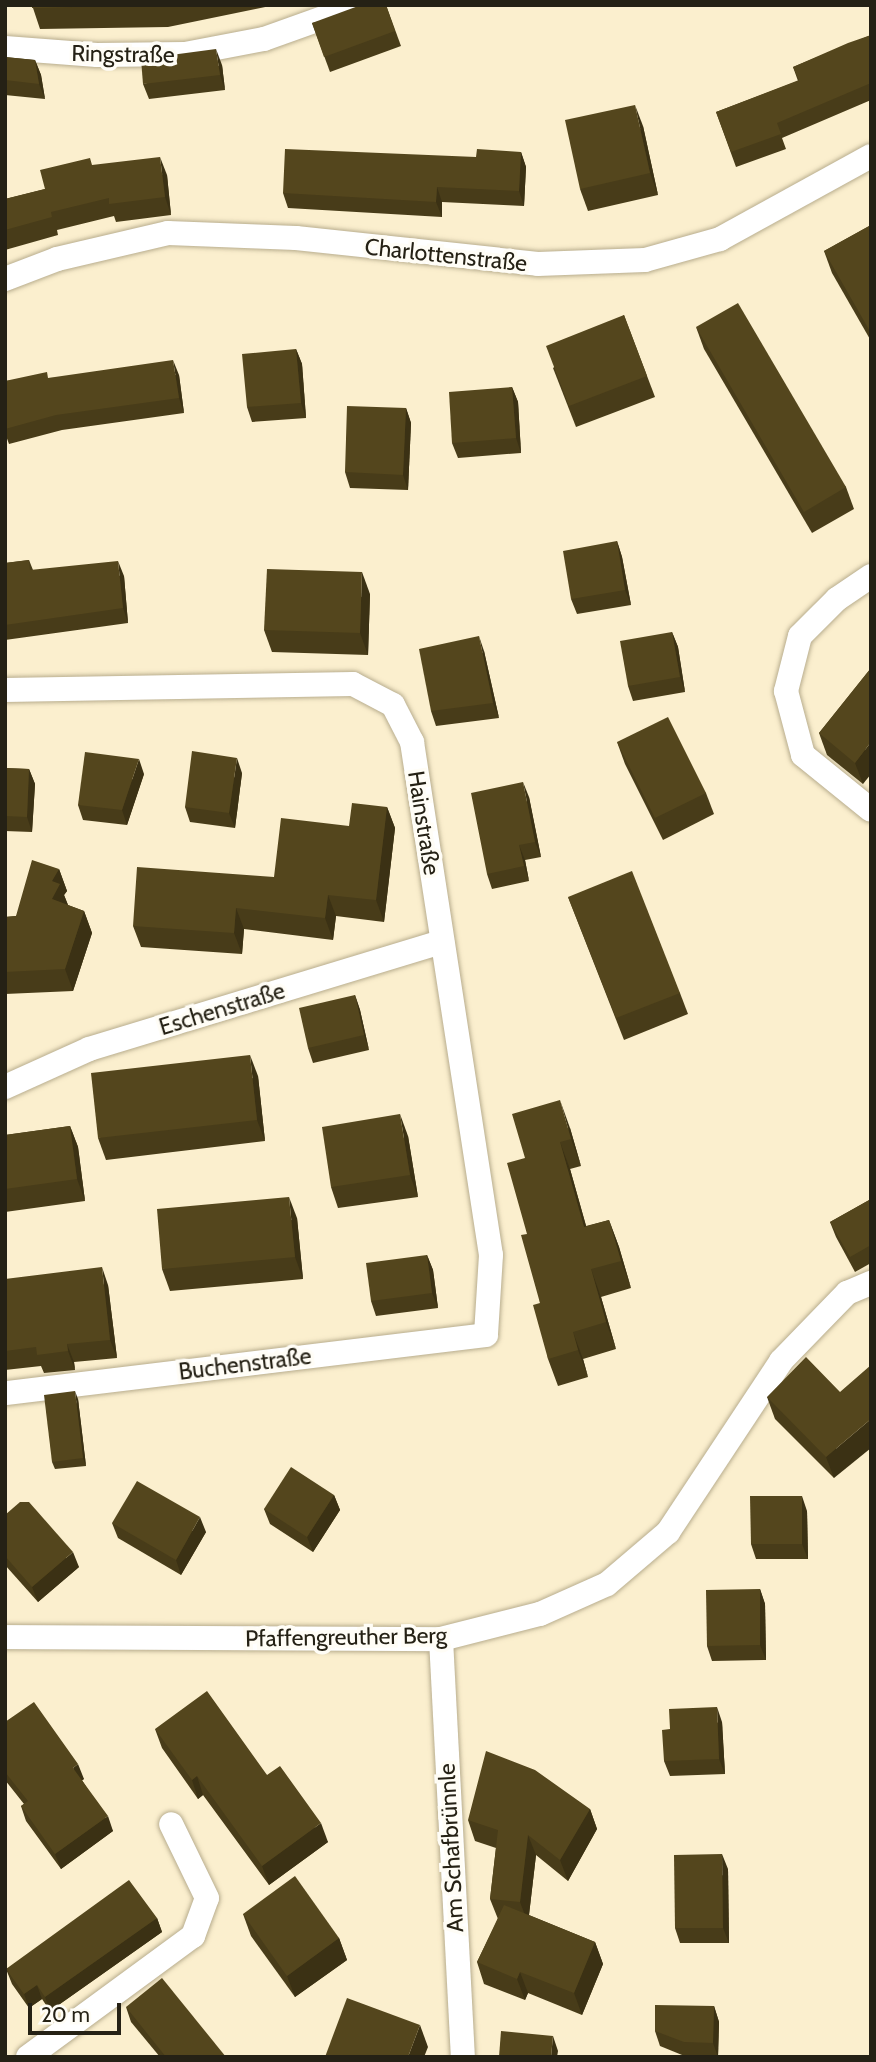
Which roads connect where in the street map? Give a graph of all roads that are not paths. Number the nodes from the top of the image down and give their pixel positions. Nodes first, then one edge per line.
1 (359, 5) edge
2 (5, 47) edge
3 (871, 156) edge
4 (5, 279) edge
5 (871, 576) edge
6 (5, 690) edge
7 (871, 810) edge
8 (442, 942) junction
9 (5, 1087) edge
10 (871, 1283) edge
11 (485, 1335) joint
12 (5, 1394) edge
13 (5, 1637) edge
14 (441, 1639) junction
15 (171, 1824) dead end
16 (28, 2057) edge
17 (463, 2057) edge

1 - 2 street, Ringstraße
3 - 4 street, Charlottenstraße
5 - 7 street
6 - 8 street, Hainstraße
8 - 9 street, Eschenstraße
8 - 11 street, Hainstraße
10 - 14 street, Pfaffengreuther Berg
11 - 12 street, Buchenstraße
13 - 14 street, Pfaffengreuther Berg
14 - 17 street, Am Schafbrünnle
15 - 16 street

